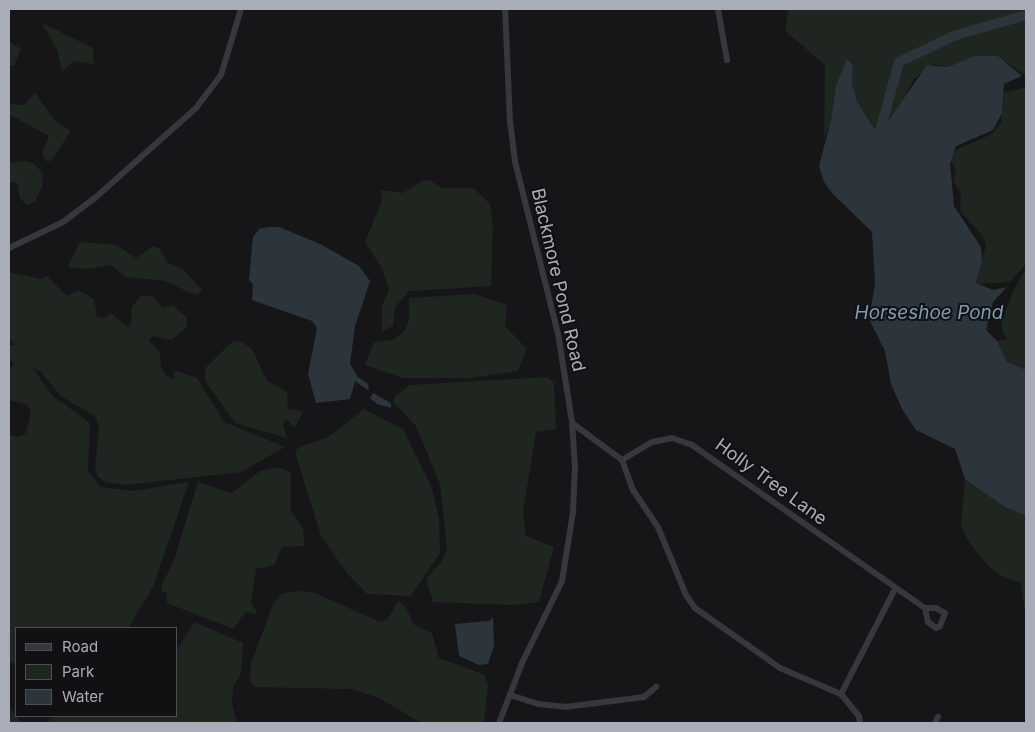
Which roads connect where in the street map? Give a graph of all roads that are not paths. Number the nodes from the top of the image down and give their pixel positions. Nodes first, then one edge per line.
1 (241, 9) edge
2 (505, 9) edge
3 (718, 9) edge
4 (727, 60) dead end
5 (9, 248) edge
6 (572, 423) junction
7 (622, 460) junction
8 (895, 589) junction
9 (925, 608) dead end
10 (656, 687) dead end
11 (841, 694) junction
12 (510, 695) junction
13 (500, 723) edge
14 (860, 723) edge

1 - 5 street
2 - 6 street, Blackmore Pond Road
3 - 4 street
6 - 7 street
6 - 12 street, Blackmore Pond Road
7 - 8 street, Holly Tree Lane
7 - 11 street
8 - 9 street, Holly Tree Lane
8 - 11 street
10 - 12 street
11 - 14 street
12 - 13 street, Blackmore Pond Road

